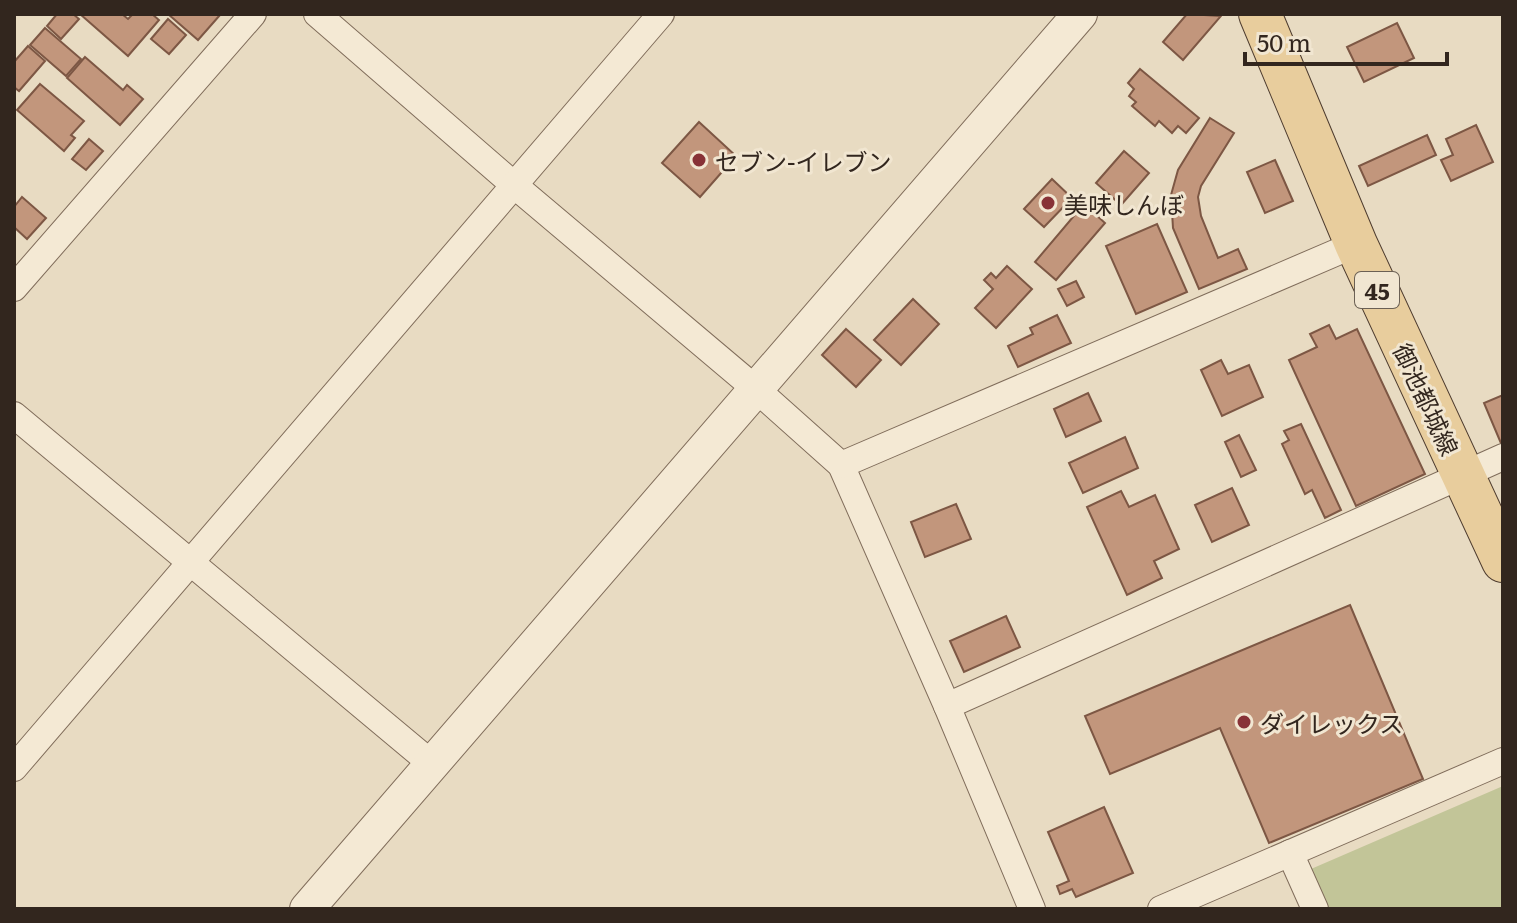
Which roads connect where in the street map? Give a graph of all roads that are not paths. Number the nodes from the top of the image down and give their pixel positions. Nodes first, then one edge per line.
1 (253, 14) edge
2 (317, 14) edge
3 (661, 14) edge
4 (1080, 14) edge
5 (1260, 14) edge
6 (514, 185) junction
7 (1356, 244) junction
8 (14, 288) edge
9 (757, 390) junction
10 (14, 415) edge
11 (1503, 457) edge
12 (841, 465) junction
13 (1462, 474) junction
14 (1503, 561) edge
15 (188, 562) junction
16 (947, 706) junction
17 (1503, 761) edge
18 (432, 764) junction
19 (14, 768) edge
20 (1290, 853) junction
21 (307, 909) edge
22 (1032, 909) edge
23 (1161, 909) edge
24 (1315, 909) edge

1 - 8 street
2 - 6 street
3 - 6 street
4 - 9 street
5 - 7 main road, 御池都城線 / 45
6 - 9 street
6 - 15 street
7 - 12 street
7 - 13 main road, 御池都城線 / 45
9 - 12 street
9 - 18 street
10 - 15 street
11 - 13 street
12 - 16 street
13 - 14 main road, 御池都城線 / 45
13 - 16 street
15 - 18 street
15 - 19 street
16 - 22 street
17 - 20 street
18 - 21 street
20 - 23 street
20 - 24 street

